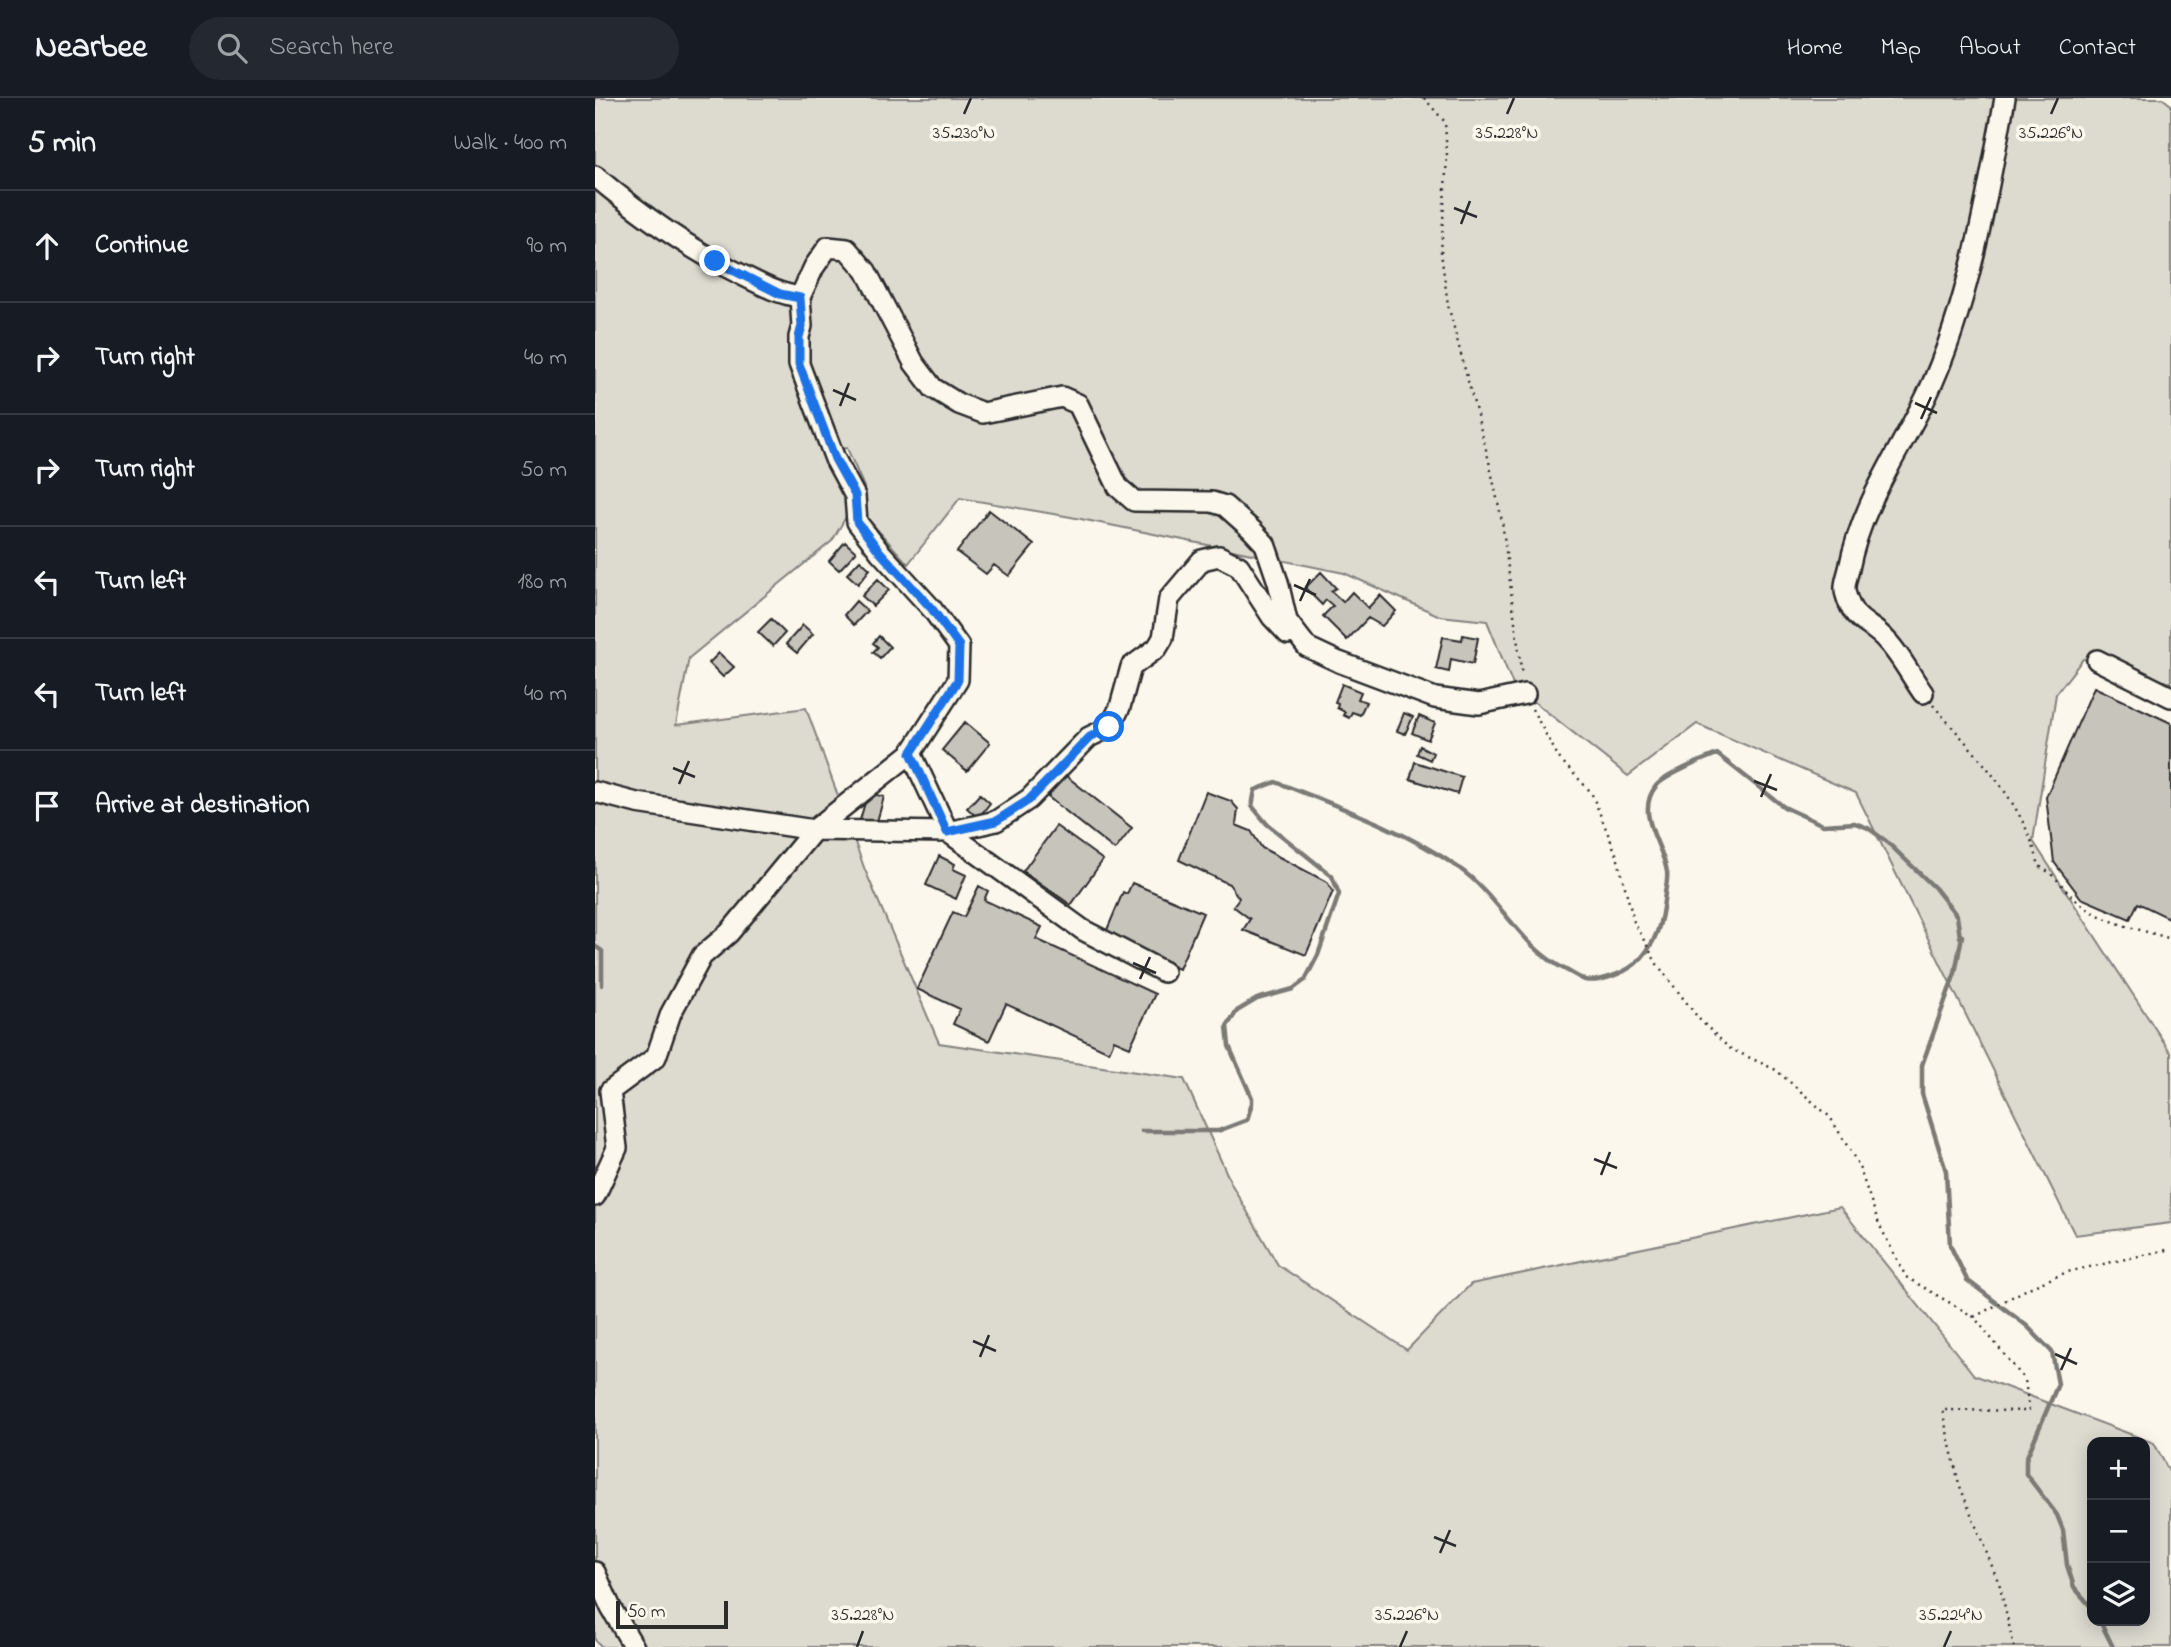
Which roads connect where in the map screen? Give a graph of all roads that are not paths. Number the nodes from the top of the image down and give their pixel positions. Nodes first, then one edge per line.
1 (2005, 98) edge
2 (595, 176) edge
3 (800, 298) junction
4 (1307, 647) junction
5 (2097, 660) dead end
6 (1923, 693) road end
7 (1525, 694) road end
8 (2171, 697) edge
9 (911, 753) junction
10 (595, 792) edge
11 (814, 830) junction
12 (947, 832) junction
13 (1164, 972) dead end
14 (595, 1196) edge
15 (595, 1572) edge
16 (634, 1647) edge

1 - 6 street
2 - 3 street
3 - 4 street
3 - 9 street
4 - 7 street
4 - 12 street
5 - 8 street
9 - 11 street
9 - 12 street
10 - 11 street
11 - 12 street
11 - 14 street
12 - 13 street
15 - 16 street

